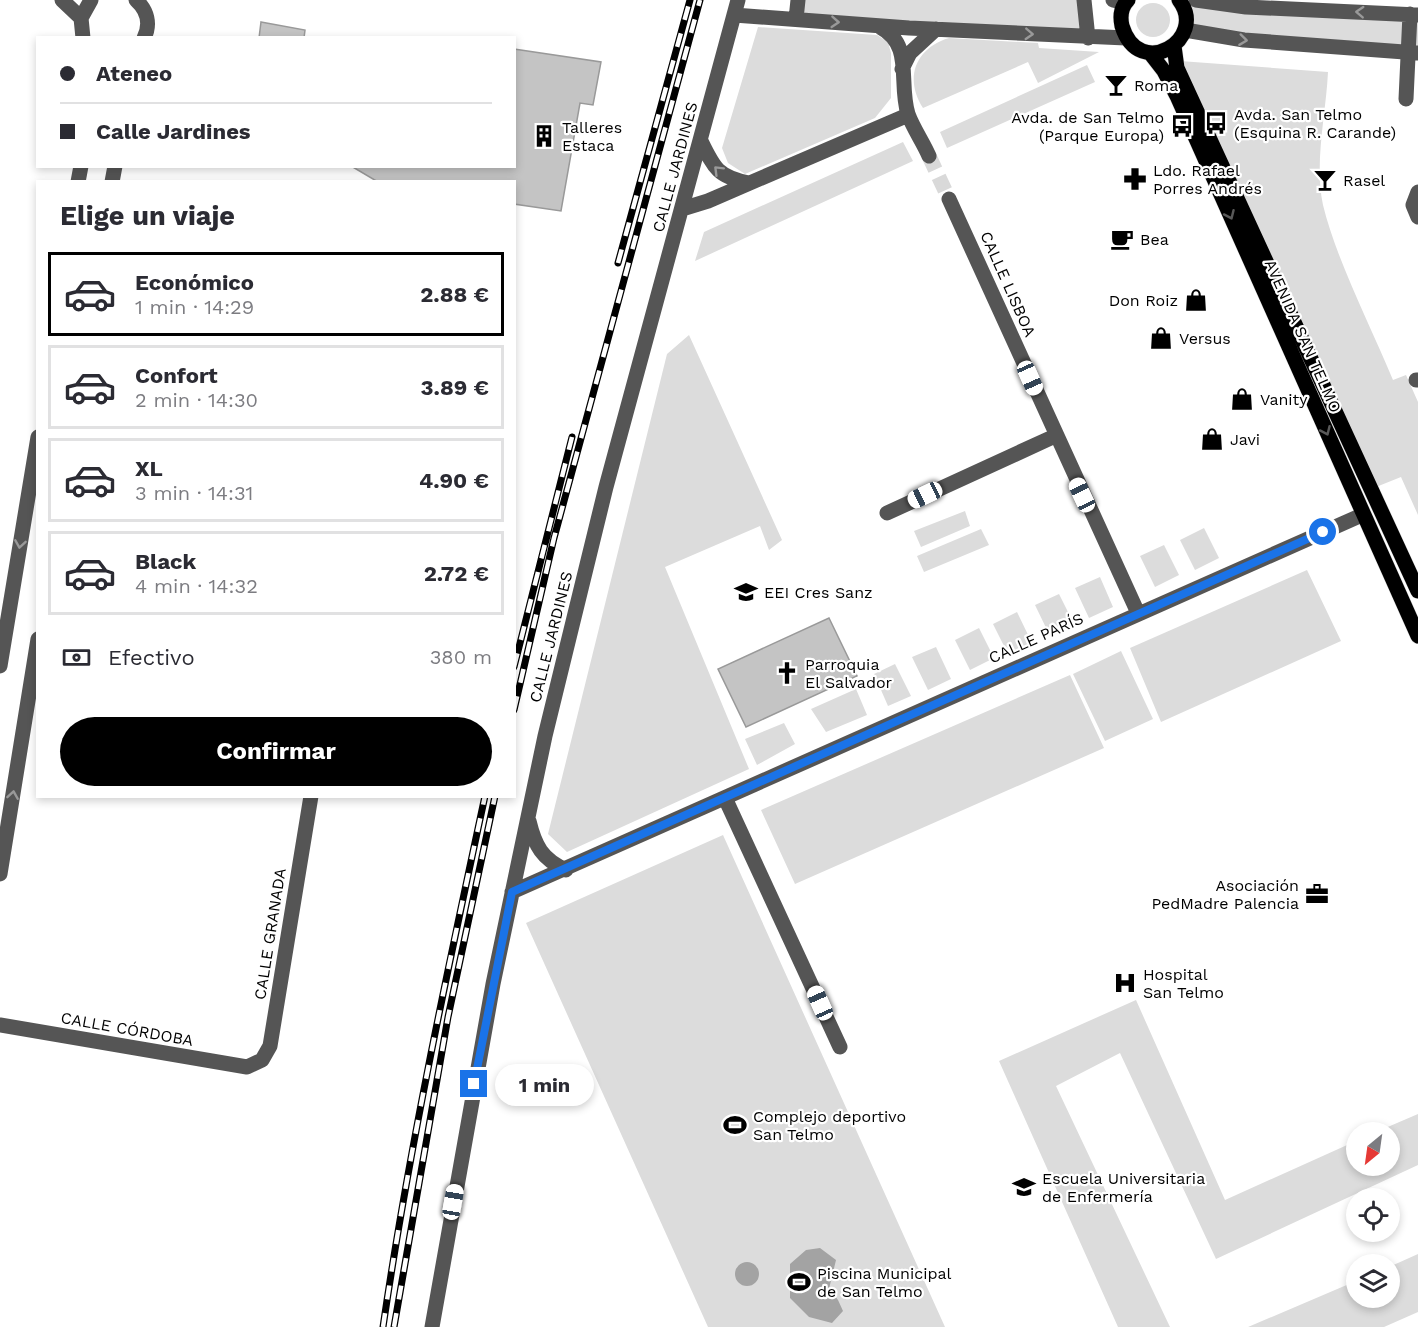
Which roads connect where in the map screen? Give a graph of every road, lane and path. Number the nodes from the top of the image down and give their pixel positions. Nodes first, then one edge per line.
1 (62, 0) edge
2 (91, 0) edge
3 (798, 0) edge
4 (1084, 0) edge
5 (1179, 0) edge
6 (1196, 0) edge
7 (142, 1) edge
8 (1122, 1) edge
9 (736, 8) edge
10 (1414, 15) edge
11 (81, 18) junction
12 (796, 19) junction
13 (878, 26) junction
14 (936, 29) junction
15 (1185, 30) junction
16 (83, 36) edge
17 (145, 36) edge
18 (1088, 38) junction
19 (1126, 38) junction
20 (1174, 46) junction
21 (1412, 52) edge
22 (1150, 53) junction
23 (902, 69) junction
24 (1406, 99) dead end
25 (908, 115) junction
26 (701, 141) junction
27 (929, 156) tunnel mouth
28 (749, 183) junction
29 (1418, 192) edge
30 (949, 199) tunnel mouth
31 (682, 209) junction
32 (1418, 217) edge
33 (1055, 436) junction
34 (1347, 438) junction
35 (36, 457) edge
36 (33, 487) edge
37 (887, 513) dead end
38 (1362, 515) junction
39 (1418, 591) edge
40 (1418, 611) edge
41 (1138, 613) junction
42 (1418, 636) edge
43 (36, 651) edge
44 (0, 666) edge
45 (311, 798) edge
46 (725, 798) junction
47 (528, 816) junction
48 (566, 870) junction
49 (0, 874) edge
50 (512, 892) junction
51 (0, 1025) edge
52 (840, 1047) dead end
53 (248, 1068) joint
54 (432, 1327) edge

1 - 11 street
2 - 11 street
3 - 12 street
4 - 18 street
5 - 15 main road
10 -> 6 street
7 - 17 street
8 - 19 main road
9 - 12 street
9 - 26 street, CALLE JARDINES
10 - 21 street
11 - 16 street
12 -> 13 street
13 - 14 street
13 - 23 street
14 -> 18 street
14 - 23 street
15 - 20 main road
15 -> 21 street
18 - 19 street
19 - 22 main road
20 - 22 main road
20 - 34 main road
21 - 24 street
22 -> 38 main road, AVENIDA SAN TELMO
23 - 25 street
25 - 27 street
25 - 28 street
28 -> 26 street
26 - 31 street, CALLE JARDINES
28 - 31 street
29 - 32 street
30 - 33 street, CALLE LISBOA
31 - 47 street, CALLE JARDINES
33 - 37 street
33 - 41 street, CALLE LISBOA
34 - 38 main road
34 - 39 main road
35 - 36 street
36 -> 44 street
38 - 40 main road
38 - 41 street, CALLE PARÍS
38 - 42 main road, AVENIDA SAN TELMO
41 - 46 street, CALLE PARÍS
49 -> 43 street
45 - 53 street, CALLE GRANADA
46 - 48 street, CALLE PARÍS
46 - 52 street
47 - 48 street
47 - 50 street, CALLE JARDINES
48 - 50 street, CALLE PARÍS
50 - 54 street, CALLE JARDINES
51 - 53 street, CALLE CÓRDOBA

